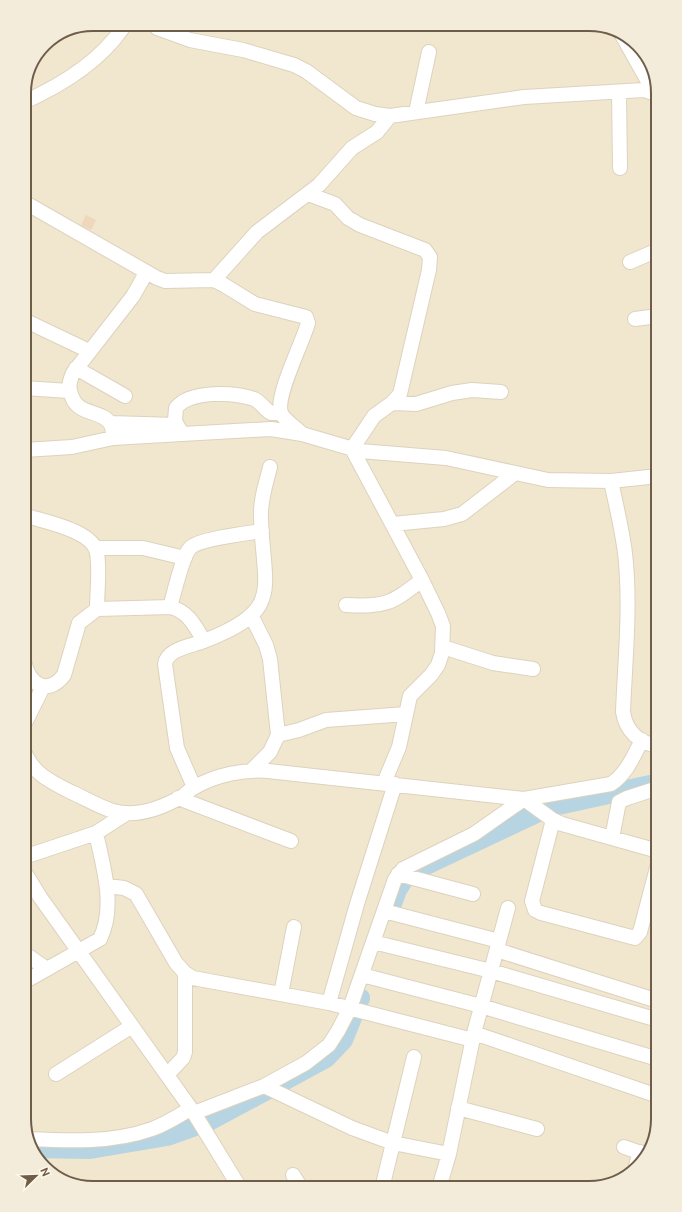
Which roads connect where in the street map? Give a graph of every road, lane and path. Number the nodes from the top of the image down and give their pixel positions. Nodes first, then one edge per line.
1 (120, 31) edge
2 (165, 31) edge
3 (627, 44) edge
4 (429, 52) dead end
5 (650, 83) edge
6 (619, 92) junction
7 (651, 92) edge
8 (31, 98) edge
9 (416, 112) junction
10 (390, 116) junction
11 (620, 168) dead end
12 (308, 194) junction
13 (31, 206) edge
14 (651, 253) edge
15 (630, 262) dead end
16 (146, 274) junction
17 (214, 280) junction
18 (651, 317) edge
19 (635, 319) dead end
20 (31, 323) edge
21 (89, 351) junction
22 (76, 368) junction
23 (31, 388) edge
24 (70, 391) junction
25 (501, 392) dead end
26 (125, 396) dead end
27 (392, 403) junction
28 (281, 413) junction
29 (110, 423) junction
30 (179, 429) junction
31 (302, 434) junction
32 (113, 438) junction
33 (352, 449) junction
34 (31, 450) edge
35 (270, 467) dead end
36 (514, 474) junction
37 (651, 477) edge
38 (611, 481) junction
39 (31, 517) edge
40 (393, 524) junction
41 (262, 531) junction
42 (95, 548) junction
43 (185, 558) junction
44 (422, 580) junction
45 (346, 605) dead end
46 (170, 607) junction
47 (97, 609) junction
48 (251, 616) junction
49 (204, 641) junction
50 (443, 647) junction
51 (534, 669) dead end
52 (31, 678) edge
53 (41, 691) junction
54 (31, 693) edge
55 (31, 711) edge
56 (406, 714) junction
57 (278, 734) junction
58 (642, 740) junction
59 (651, 743) edge
60 (31, 764) edge
61 (252, 770) junction
62 (390, 783) junction
63 (194, 787) junction
64 (651, 790) edge
65 (178, 798) junction
66 (540, 810) junction
67 (127, 814) junction
68 (96, 833) junction
69 (612, 838) junction
70 (291, 841) dead end
71 (651, 849) edge
72 (31, 855) edge
73 (398, 874) junction
74 (31, 882) edge
75 (107, 886) junction
76 (651, 890) edge
77 (473, 894) dead end
78 (508, 908) dead end
79 (384, 911) junction
80 (294, 927) dead end
81 (373, 942) junction
82 (498, 946) junction
83 (80, 952) junction
84 (31, 958) edge
85 (47, 969) junction
86 (491, 971) junction
87 (185, 973) junction
88 (362, 975) junction
89 (31, 978) edge
90 (281, 994) junction
91 (651, 999) edge
92 (329, 1004) junction
93 (481, 1006) junction
94 (350, 1008) junction
95 (651, 1018) edge
96 (132, 1026) junction
97 (473, 1037) junction
98 (414, 1057) dead end
99 (651, 1057) edge
100 (56, 1074) dead end
101 (167, 1075) junction
102 (264, 1086) junction
103 (651, 1094) edge
104 (458, 1108) junction
105 (196, 1116) junction
106 (538, 1129) dead end
107 (34, 1139) edge
108 (393, 1143) junction
109 (624, 1147) dead end
110 (449, 1154) junction
111 (639, 1156) edge
112 (293, 1175) dead end
113 (384, 1180) dead end
114 (236, 1181) edge
115 (297, 1181) edge
116 (441, 1181) edge

1 - 8 street
2 - 10 street
3 - 5 street
4 - 9 street
6 - 7 street
6 - 9 street
6 - 11 street
9 - 10 street
10 - 12 street
12 - 17 street
12 - 27 street
13 - 16 street
14 - 15 street
16 - 17 street
16 - 21 street
17 - 28 street
18 - 19 street
20 - 21 street
21 - 22 street
22 - 24 street
22 - 26 street
23 - 24 street
24 - 29 street
25 - 27 street
27 - 33 street
28 - 30 street
28 - 31 street
29 - 30 street
29 - 32 street
30 - 31 street
30 - 32 street
31 - 33 street
32 - 34 street
33 - 36 street
33 - 40 street
35 - 41 street
36 - 38 street
36 - 40 street
37 - 38 street
38 - 58 street
39 - 42 street
40 - 44 street
41 - 43 street
41 - 48 street
42 - 43 street
42 - 47 street
43 - 46 street
44 - 45 street
44 - 50 street
46 - 47 street
46 - 49 street
47 - 53 street
48 - 49 street
48 - 57 street
49 - 63 street
50 - 51 street
50 - 56 street
52 - 53 street
53 - 54 street
53 - 55 street
56 - 57 street
56 - 62 street
57 - 61 street
58 - 59 street
58 - 66 street
60 - 67 street
61 - 62 street
61 - 63 street
62 - 66 street
62 - 92 street
63 - 65 street
64 - 69 street
65 - 67 street
65 - 70 street
66 - 69 street
66 - 73 street
66 - 76 street
67 - 68 street
68 - 72 street
68 - 75 street
69 - 71 street
73 - 77 street
73 - 79 street
74 - 83 street
75 - 83 street
75 - 87 street
78 - 82 street
79 - 81 street
79 - 82 street
80 - 90 street
81 - 86 street
81 - 88 street
82 - 86 street
82 - 91 street
83 - 85 street
83 - 96 street
84 - 85 street
85 - 89 street
86 - 93 street
86 - 95 street
87 - 90 street
87 - 101 street
88 - 93 street
88 - 94 street
90 - 92 street
92 - 94 street
93 - 97 street
93 - 99 street
94 - 97 street
94 - 102 street
96 - 100 street
96 - 101 street
97 - 103 street
97 - 104 street
98 - 108 street
101 - 105 street
102 - 105 street
102 - 108 street
104 - 106 street
104 - 110 street
105 - 107 street
105 - 114 street
108 - 110 street
108 - 113 street
109 - 111 street
110 - 116 street
112 - 115 street

